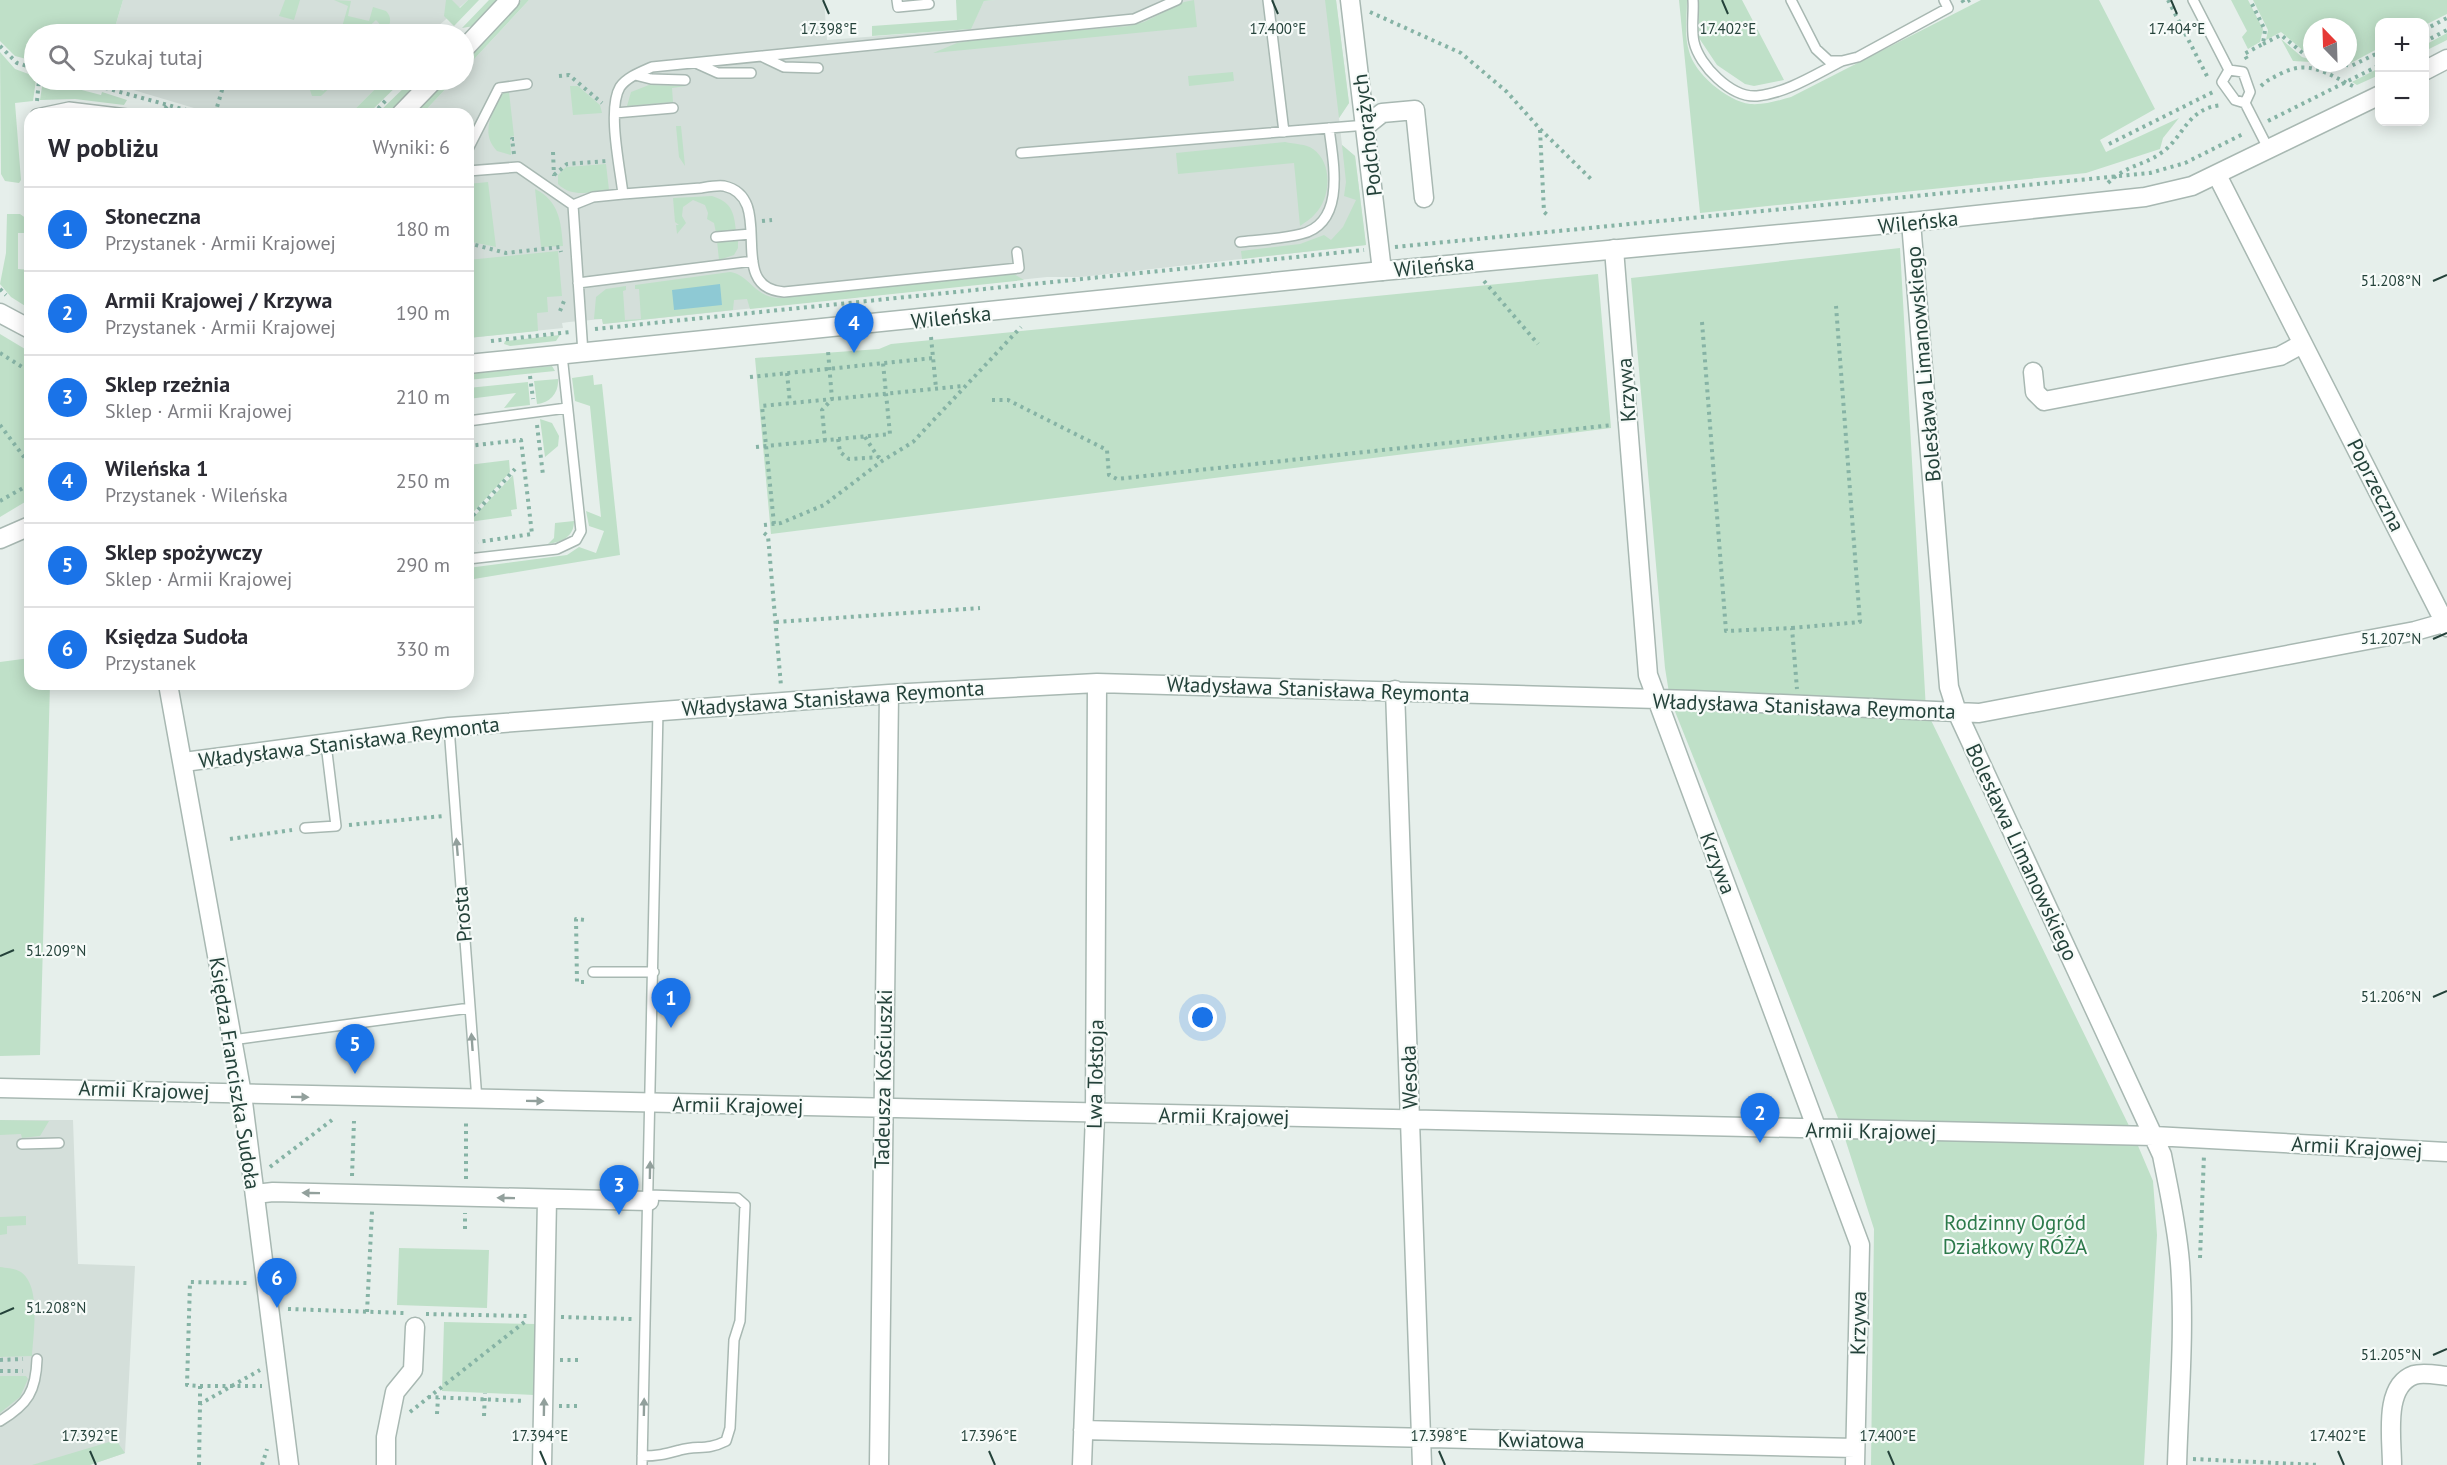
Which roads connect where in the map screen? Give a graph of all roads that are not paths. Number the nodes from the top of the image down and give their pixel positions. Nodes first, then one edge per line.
1 (510, 0) edge
2 (897, 0) edge
3 (1177, 0) edge
4 (1268, 0) edge
5 (1694, 0) edge
6 (1791, 0) edge
7 (1944, 0) edge
8 (2193, 0) edge
9 (1350, 2) edge
10 (929, 4) dead end
11 (474, 38) edge
12 (762, 57) junction
13 (2447, 59) edge
14 (1842, 61) junction
15 (696, 63) junction
16 (818, 68) dead end
17 (2429, 68) edge
18 (2229, 70) junction
19 (751, 73) dead end
20 (634, 75) junction
21 (685, 80) dead end
22 (527, 84) dead end
23 (424, 90) edge
24 (2372, 90) edge
25 (2245, 103) junction
26 (407, 108) edge
27 (673, 108) dead end
28 (615, 113) junction
29 (1367, 125) junction
30 (1329, 128) junction
31 (1284, 132) junction
32 (474, 137) edge
33 (2268, 150) junction
34 (1021, 153) dead end
35 (474, 171) edge
36 (2217, 175) junction
37 (623, 194) junction
38 (1424, 198) dead end
39 (573, 205) junction
40 (1911, 222) junction
41 (751, 234) junction
42 (716, 237) dead end
43 (1240, 242) dead end
44 (1614, 249) junction
45 (1017, 252) dead end
46 (753, 261) junction
47 (1382, 271) junction
48 (578, 283) junction
49 (0, 313) edge
50 (24, 326) edge
51 (2302, 344) junction
52 (562, 347) junction
53 (583, 353) junction
54 (474, 363) edge
55 (2033, 372) dead end
56 (567, 408) junction
57 (474, 420) edge
58 (24, 523) edge
59 (24, 529) edge
60 (4, 537) edge
61 (474, 558) edge
62 (2446, 624) edge
63 (1097, 683) junction
64 (169, 690) edge
65 (1395, 690) junction
66 (889, 694) junction
67 (1657, 699) junction
68 (658, 710) junction
69 (1957, 712) junction
70 (449, 727) junction
71 (326, 744) junction
72 (184, 762) junction
73 (305, 828) road end
74 (593, 972) dead end
75 (654, 972) junction
76 (470, 1008) junction
77 (232, 1041) junction
78 (0, 1088) edge
79 (242, 1094) junction
80 (477, 1100) junction
81 (651, 1103) junction
82 (882, 1108) junction
83 (1095, 1114) junction
84 (1411, 1120) junction
85 (1817, 1130) junction
86 (2154, 1136) junction
87 (59, 1143) dead end
88 (22, 1144) dead end
89 (2447, 1152) edge
90 (255, 1194) junction
91 (649, 1198) junction
92 (547, 1199) junction
93 (417, 1318) road end
94 (37, 1359) road end
95 (2447, 1376) edge
96 (0, 1421) edge
97 (1083, 1430) junction
98 (1421, 1437) junction
99 (1855, 1457) edge
100 (642, 1461) edge
101 (2183, 1462) edge
102 (289, 1465) edge
103 (386, 1465) edge
104 (542, 1465) edge
105 (879, 1465) edge
106 (1082, 1465) edge
107 (1422, 1465) edge
108 (2392, 1465) edge

1 - 11 street
2 - 10 lane
3 - 12 lane
4 - 31 lane
5 - 14 lane
6 - 14 lane
7 - 14 lane
8 - 18 lane
9 - 29 street, Podchorążych
12 - 15 lane
12 - 16 lane
13 - 17 street
15 - 19 lane
15 - 20 lane
18 - 25 lane
18 - 25 lane
20 - 21 lane
20 - 28 lane
22 - 32 lane
23 - 26 street
24 - 33 street, Wileńska
25 - 33 lane
27 - 28 lane
28 - 37 lane
29 - 30 lane
29 - 38 street
29 - 47 street, Podchorążych
30 - 31 lane
30 - 43 lane
31 - 34 lane
33 - 36 street, Wileńska
35 - 39 lane
36 - 40 street, Wileńska
36 - 51 street, Poprzeczna
37 - 39 lane
37 - 41 lane
39 - 48 lane
40 - 44 street, Wileńska
40 - 69 street, Bolesława Limanowskiego
41 - 42 lane
41 - 46 lane
44 - 47 street, Wileńska
44 - 67 street, Krzywa
45 - 46 lane
46 - 48 lane
47 - 53 street, Wileńska
48 - 53 lane
49 - 50 street
51 - 55 street
51 - 62 street, Poprzeczna
52 - 53 street, Wileńska
52 - 54 street, Wileńska
52 - 56 lane
56 - 57 lane
56 - 61 lane
58 - 60 street
59 - 60 street
62 - 69 street, Władysława Stanisława Reymonta
63 - 65 street, Władysława Stanisława Reymonta
63 - 66 street, Władysława Stanisława Reymonta
63 - 83 street, Lwa Tołstoja
64 - 72 street, Księdza Franciszka Sudoła
65 - 67 street, Władysława Stanisława Reymonta
65 - 84 street, Wesoła
66 - 68 street, Władysława Stanisława Reymonta
66 - 82 street, Tadeusza Kościuszki
67 - 69 street, Władysława Stanisława Reymonta
67 - 85 street, Krzywa
68 - 70 street, Władysława Stanisława Reymonta
68 - 75 lane
69 - 86 street, Bolesława Limanowskiego
70 - 71 street, Władysława Stanisława Reymonta
76 -> 70 lane, Prosta
71 - 72 street, Władysława Stanisława Reymonta
71 - 73 lane
72 - 77 street, Księdza Franciszka Sudoła
74 - 75 lane
75 - 81 lane
76 - 77 lane
80 -> 76 lane, Prosta
77 - 79 street, Księdza Franciszka Sudoła
78 - 79 street, Armii Krajowej
79 -> 80 street, Armii Krajowej
79 - 90 street, Księdza Franciszka Sudoła
80 -> 81 street, Armii Krajowej
81 - 82 street, Armii Krajowej
91 -> 81 lane
82 - 83 street, Armii Krajowej
82 - 105 street, Tadeusza Kościuszki
83 - 84 street, Armii Krajowej
83 - 97 street, Lwa Tołstoja
84 - 85 street, Armii Krajowej
84 - 98 street, Wesoła
85 - 86 street, Armii Krajowej
85 - 99 street, Krzywa
86 - 89 street, Armii Krajowej
86 - 101 street, Bolesława Limanowskiego
87 - 88 lane
92 -> 90 street
90 - 102 street, Księdza Franciszka Sudoła
91 - 92 street
100 -> 91 lane
91 - 100 lane
104 -> 92 street
93 - 103 street
94 - 96 lane
95 - 108 street
97 - 98 street, Kwiatowa
97 - 106 street, Lwa Tołstoja
98 - 99 street, Kwiatowa
98 - 107 street, Wesoła

